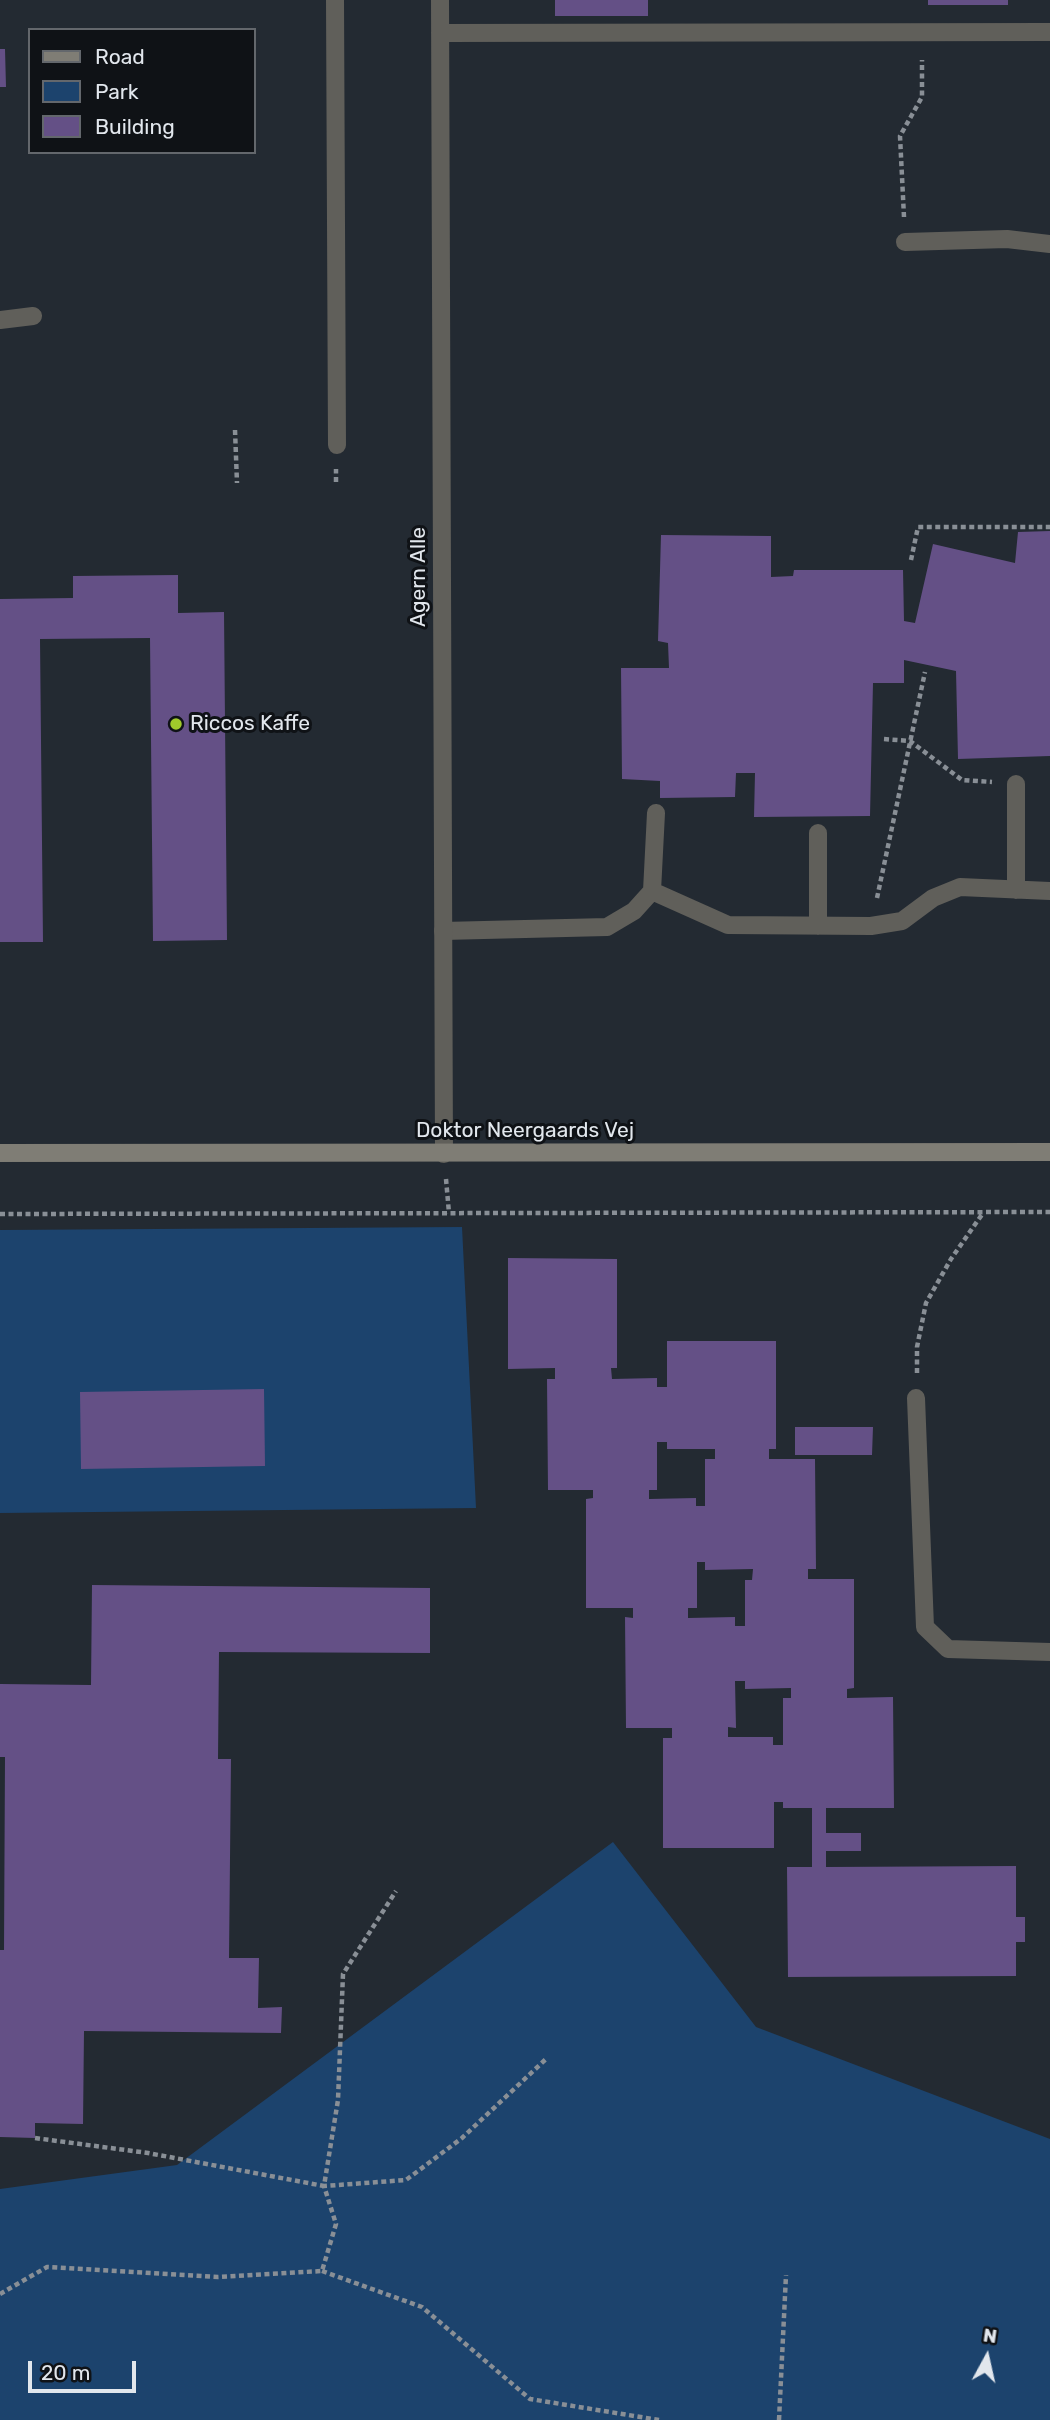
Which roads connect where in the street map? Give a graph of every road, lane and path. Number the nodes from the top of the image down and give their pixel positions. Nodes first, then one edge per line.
1 (335, 0) edge
2 (440, 0) edge
3 (922, 32) junction
4 (1050, 32) edge
5 (440, 33) junction
6 (905, 242) joint
7 (1050, 244) edge
8 (33, 316) dead end
9 (0, 320) edge
10 (235, 430) dead end
11 (337, 445) dead end
12 (237, 483) dead end
13 (1050, 527) edge
14 (911, 559) dead end
15 (925, 672) dead end
16 (884, 739) dead end
17 (910, 741) junction
18 (1016, 784) joint
19 (656, 813) dead end
20 (818, 833) dead end
21 (1016, 890) junction
22 (652, 891) junction
23 (1050, 891) edge
24 (818, 926) junction
25 (872, 926) junction
26 (443, 931) junction
27 (1050, 1152) edge
28 (0, 1153) edge
29 (444, 1154) junction
30 (1050, 1212) edge
31 (983, 1213) junction
32 (0, 1214) edge
33 (916, 1398) joint
34 (1050, 1652) edge
35 (396, 1891) dead end
36 (546, 2059) dead end
37 (35, 2138) dead end
38 (324, 2186) junction
39 (322, 2272) junction
40 (786, 2275) dead end
41 (0, 2294) edge
42 (659, 2420) edge
43 (779, 2420) edge

1 - 11 street
2 - 5 street, Agern Alle
3 - 4 street
3 - 5 street
3 - 6 path
5 - 26 street, Agern Alle
6 - 7 street
8 - 9 street
10 - 12 path
13 - 14 path
15 - 17 path
16 - 17 path
17 - 18 path
17 - 25 path
18 - 21 street
19 - 22 street
20 - 24 street
21 - 23 street
21 - 25 street
22 - 24 street
22 - 26 street
24 - 25 street
26 - 29 street, Agern Alle
27 - 29 street, Doktor Neergaards Vej
28 - 29 street, Doktor Neergaards Vej
30 - 31 path
31 - 32 path
31 - 33 path
33 - 34 street
35 - 38 path
36 - 38 path
37 - 38 path
38 - 39 path
39 - 41 path
39 - 42 path
40 - 43 path

